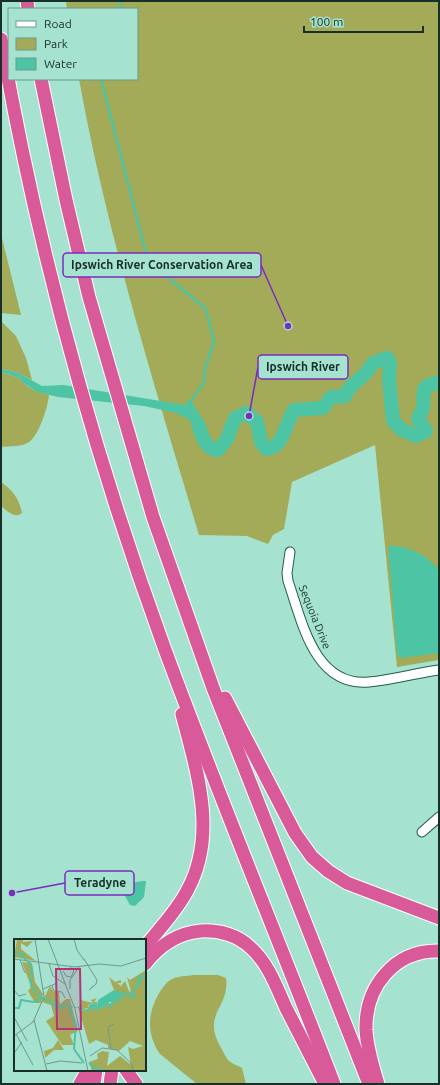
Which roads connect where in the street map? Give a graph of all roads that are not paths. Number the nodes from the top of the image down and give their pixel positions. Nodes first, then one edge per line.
1 (1, 39) edge
2 (8, 77) edge
3 (9, 80) edge
4 (41, 80) edge
5 (290, 552) dead end
6 (194, 637) junction
7 (164, 646) junction
8 (439, 670) edge
9 (439, 817) edge
10 (422, 832) dead end
11 (439, 918) edge
12 (146, 946) edge
13 (439, 951) edge
14 (146, 963) edge
15 (87, 1071) edge
16 (96, 1071) edge
17 (112, 1071) edge
18 (127, 1071) edge
19 (80, 1084) edge
20 (94, 1084) edge
21 (110, 1084) edge
22 (136, 1084) edge
23 (325, 1084) edge
24 (334, 1084) edge
25 (368, 1084) edge
26 (378, 1084) edge

1 - 2 highway
3 - 7 highway
4 - 6 highway
5 - 8 street, Sequoia Drive
6 - 11 highway
6 - 25 highway
7 - 12 highway
7 - 24 highway
9 - 10 street
13 - 26 highway
14 - 23 highway
15 - 19 highway
16 - 20 highway
17 - 21 highway
18 - 22 highway

